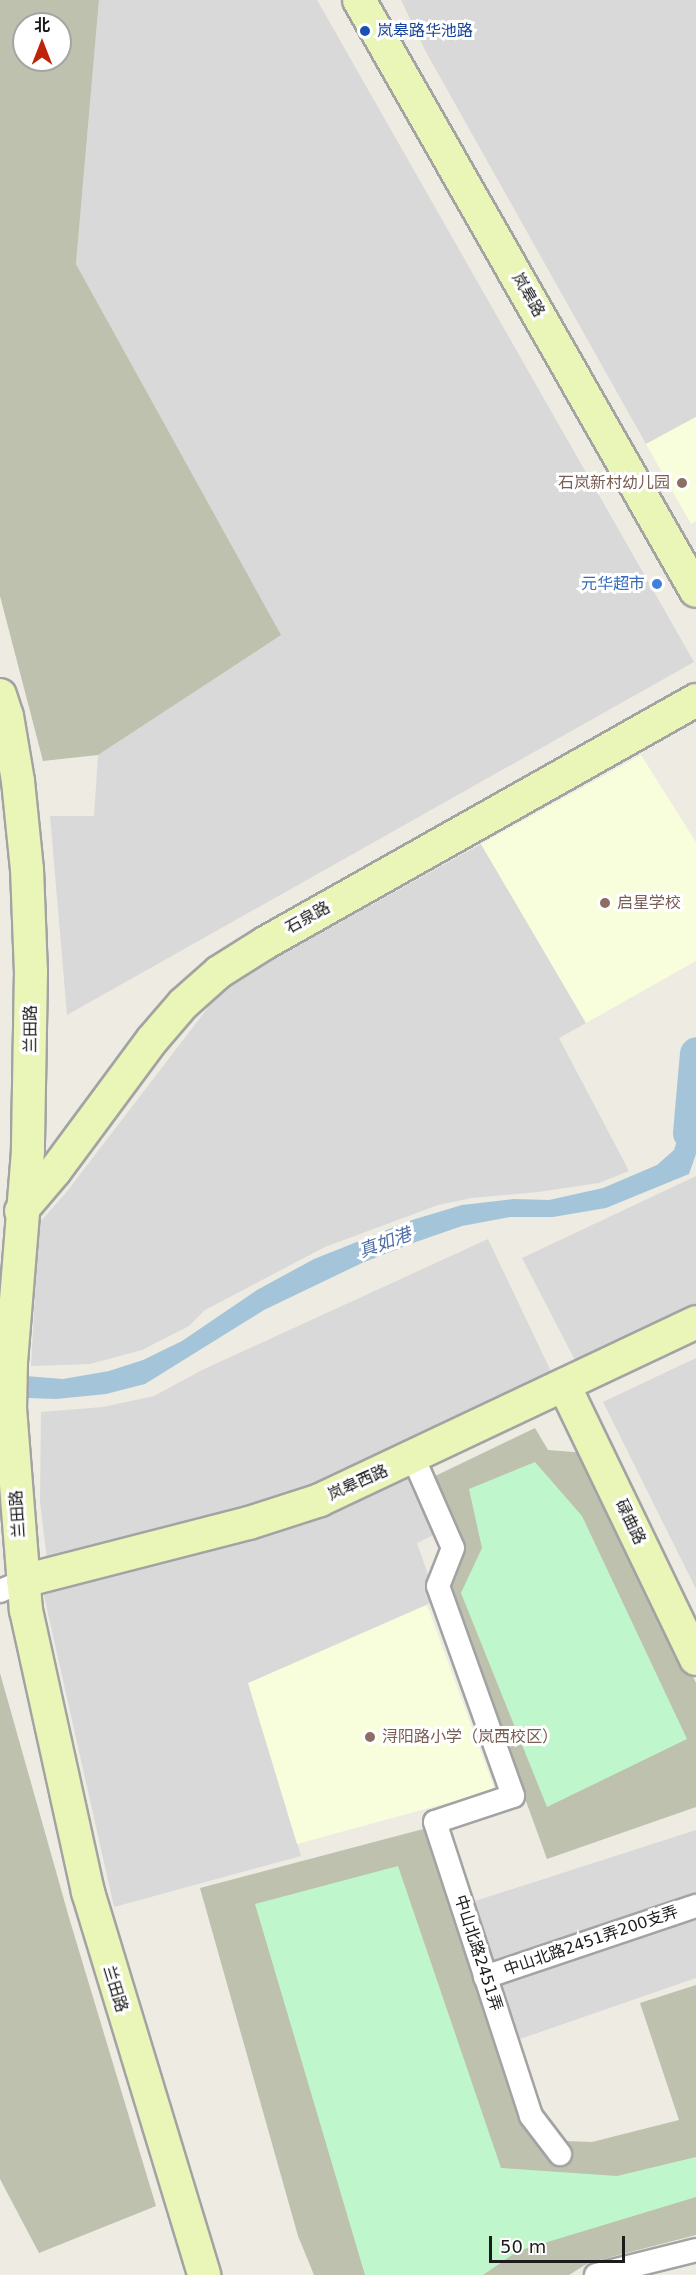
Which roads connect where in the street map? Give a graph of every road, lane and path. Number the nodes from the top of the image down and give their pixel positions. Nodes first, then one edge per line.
1 (359, 0) edge
2 (375, 0) edge
3 (696, 561) edge
4 (696, 591) edge
5 (0, 695) edge
6 (696, 700) edge
7 (24, 1209) junction
8 (0, 1232) edge
9 (696, 1322) edge
10 (564, 1385) junction
11 (413, 1457) junction
12 (11, 1586) edge
13 (696, 1659) edge
14 (696, 1906) edge
15 (485, 1977) junction
16 (560, 2154) dead end
17 (696, 2250) edge
18 (601, 2273) edge
19 (204, 2275) edge

1 - 4 street, 岚皋路
2 - 3 street, 岚皋路
5 - 7 street, 兰田路
6 - 7 street, 石泉路
7 - 8 street, 石泉路
7 - 12 street, 兰田路
9 - 10 street, 岚皋西路
10 - 11 street, 岚皋西路
10 - 13 street, 碌曲路
11 - 12 street, 岚皋西路
11 - 15 street, 中山北路2451弄
12 - 19 street, 兰田路
14 - 15 street, 中山北路2451弄200支弄
15 - 16 street, 中山北路2451弄
17 - 18 street

